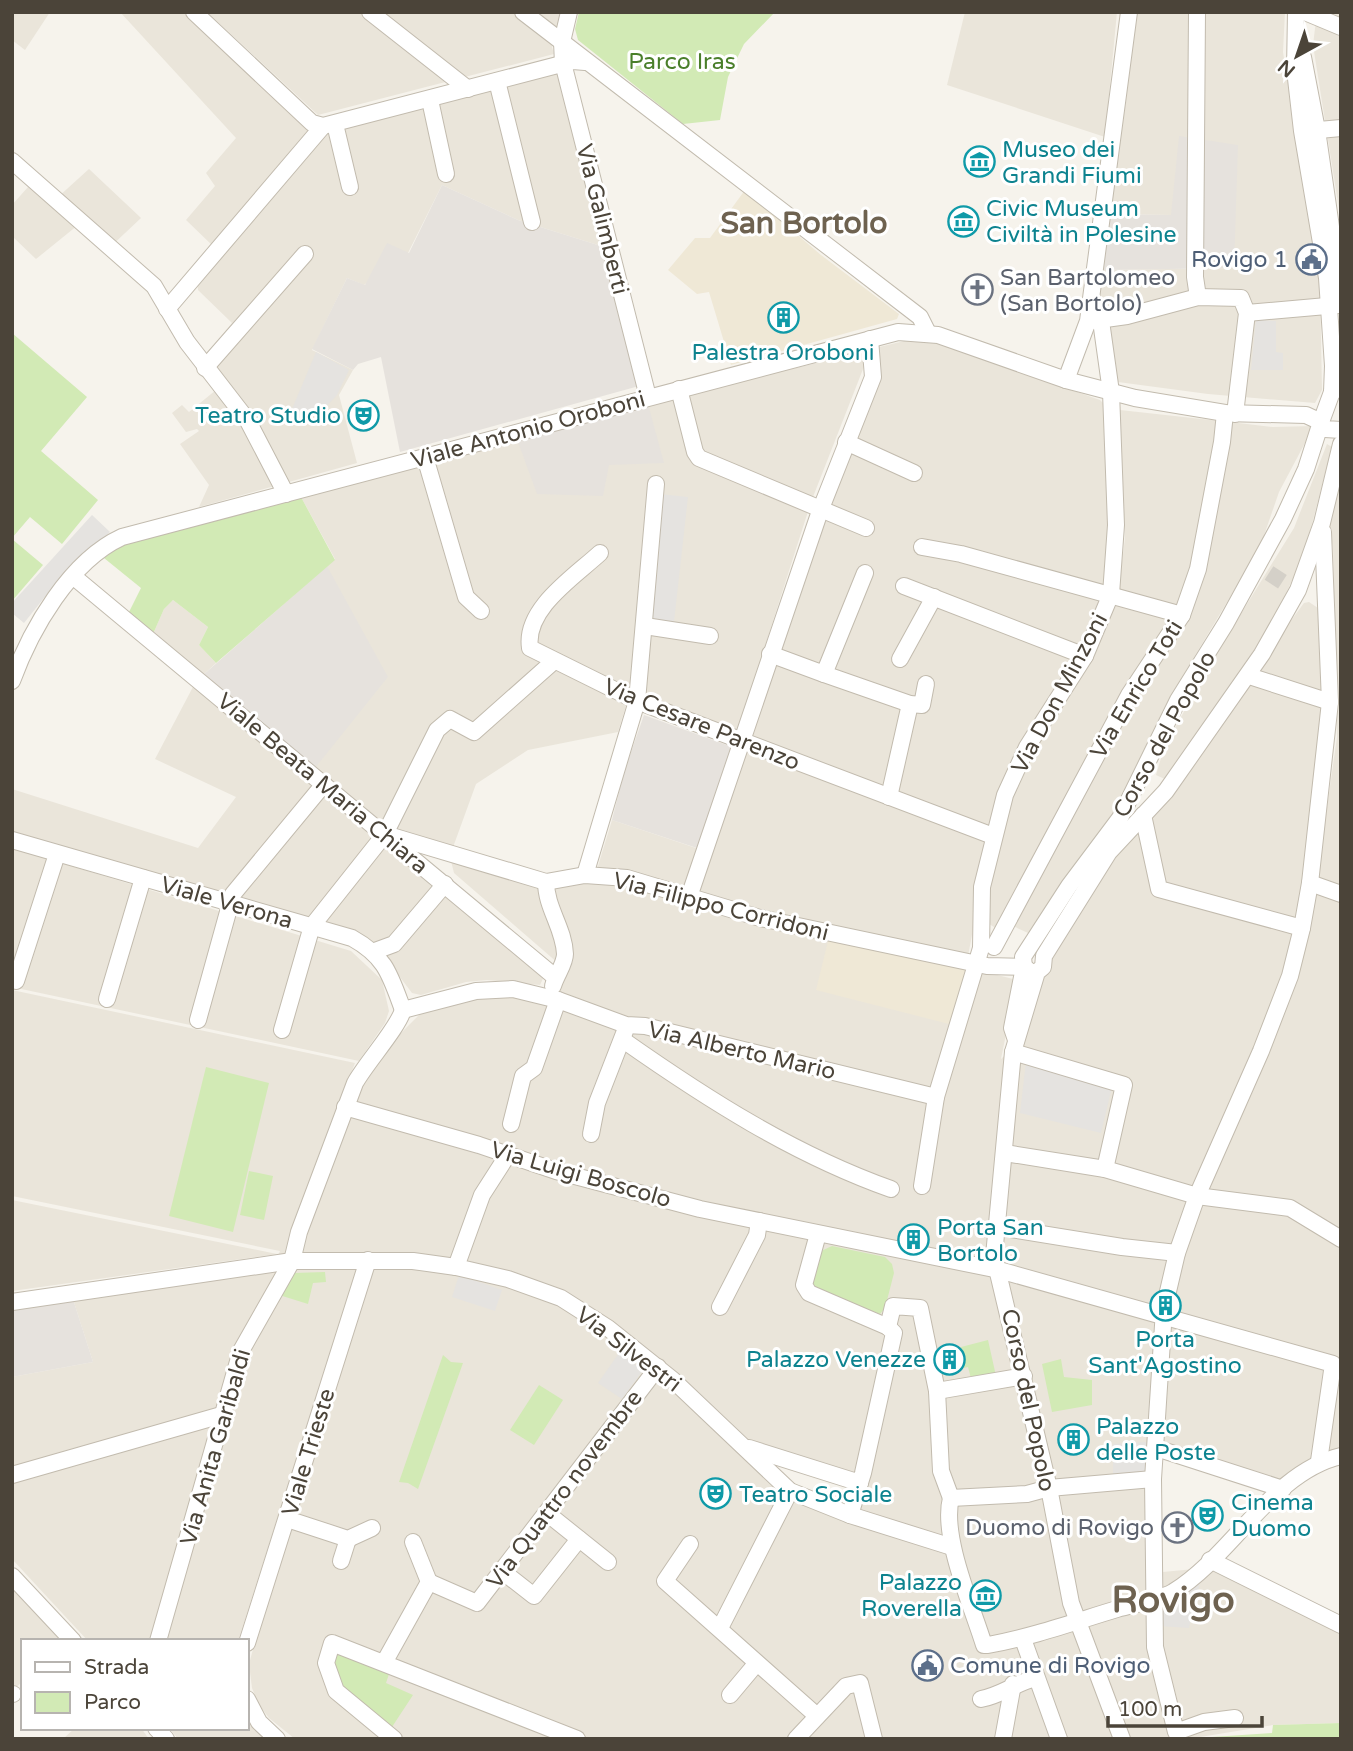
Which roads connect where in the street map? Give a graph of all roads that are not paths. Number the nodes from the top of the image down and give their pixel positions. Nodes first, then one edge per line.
1 (194, 12) edge
2 (370, 12) edge
3 (523, 12) edge
4 (569, 12) edge
5 (1129, 12) edge
6 (1197, 12) edge
7 (1296, 12) edge
8 (1308, 12) edge
9 (1341, 27) edge
10 (1297, 29) junction
11 (562, 42) junction
12 (589, 66) junction
13 (565, 70) junction
14 (497, 81) junction
15 (468, 89) junction
16 (430, 100) junction
17 (329, 125) junction
18 (1341, 128) edge
19 (1310, 131) junction
20 (12, 161) edge
21 (446, 174) dead end
22 (349, 187) dead end
23 (1328, 208) edge
24 (532, 222) dead end
25 (305, 254) dead end
26 (1198, 297) junction
27 (1337, 303) edge
28 (167, 309) junction
29 (1247, 313) junction
30 (1094, 321) junction
31 (928, 333) junction
32 (870, 339) junction
33 (205, 368) junction
34 (1066, 380) junction
35 (678, 388) junction
36 (1336, 390) edge
37 (1111, 392) junction
38 (648, 397) junction
39 (1230, 413) junction
40 (1317, 416) junction
41 (1341, 430) edge
42 (846, 442) junction
43 (1341, 444) edge
44 (425, 457) junction
45 (914, 473) dead end
46 (656, 484) dead end
47 (286, 494) junction
48 (820, 511) junction
49 (1322, 523) junction
50 (866, 528) dead end
51 (922, 547) dead end
52 (600, 553) dead end
53 (865, 573) dead end
54 (75, 577) junction
55 (904, 586) dead end
56 (1111, 594) junction
57 (934, 597) junction
58 (481, 611) dead end
59 (1182, 615) junction
60 (645, 626) junction
61 (710, 636) dead end
62 (770, 654) junction
63 (1084, 656) junction
64 (900, 659) dead end
65 (554, 662) junction
66 (824, 674) junction
67 (1250, 676) junction
68 (12, 681) edge
69 (926, 684) dead end
70 (637, 701) junction
71 (1330, 702) junction
72 (910, 704) junction
73 (741, 742) junction
74 (324, 784) junction
75 (889, 797) junction
76 (1143, 815) junction
77 (385, 834) junction
78 (993, 836) junction
79 (12, 840) edge
80 (57, 854) junction
81 (585, 875) junction
82 (143, 878) junction
83 (547, 882) junction
84 (1310, 883) junction
85 (445, 884) junction
86 (1341, 894) edge
87 (689, 897) junction
88 (230, 903) junction
89 (312, 926) junction
90 (1302, 928) junction
91 (375, 951) junction
92 (984, 953) junction
93 (1037, 953) junction
94 (1031, 969) junction
95 (555, 977) junction
96 (16, 981) dead end
97 (107, 999) dead end
98 (554, 999) junction
99 (403, 1010) junction
100 (198, 1020) dead end
101 (282, 1031) dead end
102 (624, 1033) junction
103 (1015, 1046) junction
104 (936, 1097) junction
105 (345, 1107) junction
106 (511, 1124) dead end
107 (591, 1134) dead end
108 (1005, 1153) junction
109 (507, 1156) junction
110 (1105, 1169) junction
111 (922, 1186) dead end
112 (891, 1189) dead end
113 (1197, 1196) junction
114 (759, 1221) junction
115 (998, 1227) junction
116 (818, 1234) junction
117 (1341, 1239) edge
118 (1177, 1253) junction
119 (368, 1259) junction
120 (292, 1261) junction
121 (456, 1267) junction
122 (999, 1270) junction
123 (12, 1302) edge
124 (720, 1307) dead end
125 (1164, 1309) junction
126 (888, 1327) junction
127 (658, 1367) junction
128 (1024, 1376) junction
129 (937, 1391) junction
130 (225, 1414) junction
131 (747, 1448) junction
132 (1156, 1448) junction
133 (1341, 1455) edge
134 (1319, 1461) junction
135 (12, 1475) edge
136 (1153, 1479) junction
137 (860, 1482) junction
138 (1049, 1488) junction
139 (1283, 1489) junction
140 (790, 1491) junction
141 (951, 1498) junction
142 (548, 1514) junction
143 (850, 1515) junction
144 (287, 1519) junction
145 (372, 1528) dead end
146 (348, 1539) junction
147 (579, 1539) junction
148 (414, 1542) dead end
149 (690, 1544) dead end
150 (953, 1548) junction
151 (341, 1561) dead end
152 (608, 1562) dead end
153 (1206, 1565) junction
154 (502, 1571) junction
155 (12, 1576) edge
156 (429, 1582) junction
157 (1155, 1598) junction
158 (1077, 1621) junction
159 (1341, 1625) edge
160 (720, 1628) junction
161 (72, 1639) edge
162 (159, 1639) edge
163 (1023, 1639) junction
164 (248, 1640) edge
165 (385, 1661) junction
166 (756, 1664) junction
167 (1036, 1678) junction
168 (1013, 1684) junction
169 (730, 1695) dead end
170 (981, 1699) dead end
171 (248, 1701) edge
172 (816, 1715) junction
173 (1235, 1718) dead end
174 (277, 1739) edge
175 (394, 1739) edge
176 (577, 1739) edge
177 (796, 1739) edge
178 (874, 1739) edge
179 (1003, 1739) edge
180 (1059, 1739) edge
181 (1122, 1739) edge

1 - 17 street
2 - 15 street
3 - 11 street
4 - 11 street, Via Galimberti
5 - 30 street
6 - 26 street
7 - 10 street
8 - 9 street
8 - 10 street
10 - 19 street
11 - 12 street
11 - 13 street, Via Galimberti
12 - 13 street
12 - 31 street
13 - 14 street
13 - 38 street, Via Galimberti
14 - 15 street
14 - 24 street
15 - 16 street
16 - 17 street
16 - 21 street
17 - 22 street
17 - 28 street
18 - 19 street
19 - 23 street
20 - 28 street
23 - 27 street
25 - 33 street
26 - 29 street
26 - 30 street
27 - 29 street
27 - 36 street
28 - 33 street
29 - 39 street, Via Enrico Toti
30 - 34 street
30 - 37 street, Via Don Minzoni
31 - 32 street, Viale Antonio Oroboni
31 - 34 street, Viale Antonio Oroboni
32 - 35 street, Viale Antonio Oroboni
32 - 42 street
33 - 47 street
34 - 37 street, Viale Antonio Oroboni
35 - 38 street, Viale Antonio Oroboni
35 - 48 street
36 - 40 street, Corso del Popolo
37 - 39 street, Viale Antonio Oroboni
37 - 56 street, Via Don Minzoni
38 - 44 street, Viale Antonio Oroboni
39 - 40 street, Viale Antonio Oroboni
39 - 59 street, Via Enrico Toti
40 - 41 street
40 - 93 street, Corso del Popolo
42 - 45 street
42 - 48 street
43 - 49 street, Corso del Popolo
44 - 47 street, Viale Antonio Oroboni
44 - 58 street
46 - 60 street
47 - 54 street, Viale Antonio Oroboni
48 - 50 street
48 - 62 street
49 - 67 street, Corso del Popolo
49 - 71 street
51 - 56 street
52 - 65 street, Via Cesare Parenzo
53 - 66 street
54 - 68 street, Viale Antonio Oroboni
54 - 74 street, Viale Beata Maria Chiara
55 - 57 street
56 - 59 street
56 - 63 street, Via Don Minzoni
57 - 63 street
57 - 64 street
59 - 92 street, Via Enrico Toti
60 - 61 street
60 - 70 street
62 - 66 street
62 - 73 street
63 - 78 street, Via Don Minzoni
65 - 70 street, Via Cesare Parenzo
65 - 77 street
66 - 72 street
67 - 71 street
67 - 76 street, Corso del Popolo
69 - 72 street
70 - 73 street, Via Cesare Parenzo
70 - 81 street
71 - 84 street
72 - 75 street
73 - 75 street, Via Cesare Parenzo
73 - 87 street
74 - 77 street, Viale Beata Maria Chiara
74 - 88 street
75 - 78 street, Via Cesare Parenzo
76 - 90 street
76 - 93 street, Corso del Popolo
77 - 83 street, Via Filippo Corridoni
77 - 85 street, Viale Beata Maria Chiara
77 - 89 street
78 - 92 street, Via Don Minzoni
79 - 80 street, Viale Verona
80 - 82 street, Viale Verona
80 - 96 street
81 - 83 street, Via Filippo Corridoni
81 - 87 street, Via Filippo Corridoni
82 - 88 street, Viale Verona
82 - 97 street
83 - 95 street
84 - 86 street
84 - 90 street
85 - 91 street
85 - 95 street, Viale Beata Maria Chiara
87 - 92 street, Via Filippo Corridoni
88 - 89 street, Viale Verona
88 - 100 street
89 - 91 street, Viale Verona
89 - 101 street
90 - 113 street
91 - 99 street
92 - 93 street
92 - 94 street
92 - 104 street
93 - 94 street, Corso del Popolo
94 - 103 street, Corso del Popolo
95 - 98 street
98 - 99 street, Via Alberto Mario
98 - 102 street, Via Alberto Mario
98 - 106 street
99 - 105 street, Via Anita Garibaldi
102 - 104 street, Via Alberto Mario
102 - 107 street
102 - 112 street
103 - 108 street, Corso del Popolo
103 - 110 street
104 - 111 street
105 - 109 street, Via Luigi Boscolo
105 - 120 street, Via Anita Garibaldi
108 - 110 street
108 - 115 street, Corso del Popolo
109 - 114 street, Via Luigi Boscolo
109 - 121 street
110 - 113 street
113 - 117 street
113 - 118 street
114 - 116 street, Via Luigi Boscolo
114 - 124 street
115 - 118 street
115 - 122 street, Corso del Popolo
116 - 122 street, Via Luigi Boscolo
116 - 126 street
118 - 125 street
119 - 120 street, Via Silvestri
119 - 121 street, Via Silvestri
119 - 144 street, Viale Trieste
120 - 123 street, Via Silvestri
120 - 130 street, Via Anita Garibaldi
121 - 127 street, Via Silvestri
122 - 125 street, Via Luigi Boscolo
122 - 128 street, Corso del Popolo
125 - 132 street
125 - 134 street, Via Luigi Boscolo
126 - 129 street
126 - 137 street
127 - 131 street, Via Silvestri
127 - 142 street, Via Quattro novembre
128 - 129 street
128 - 138 street, Corso del Popolo
129 - 141 street
130 - 135 street
130 - 162 street, Via Anita Garibaldi
131 - 137 street
131 - 140 street, Via Silvestri
132 - 136 street
132 - 139 street
133 - 134 street
134 - 139 street
136 - 138 street
136 - 157 street
137 - 143 street
138 - 141 street
138 - 158 street, Corso del Popolo
139 - 153 street
140 - 143 street
140 - 160 street
141 - 150 street
142 - 147 street
142 - 154 street, Via Quattro novembre
143 - 150 street
144 - 146 street
144 - 164 street, Viale Trieste
145 - 146 street
146 - 151 street
147 - 152 street
147 - 154 street
148 - 156 street
149 - 160 street
150 - 163 street
153 - 157 street
153 - 159 street
154 - 156 street, Via Quattro novembre
155 - 161 street
156 - 165 street
157 - 158 street
157 - 173 street
158 - 163 street
158 - 181 street, Corso del Popolo
160 - 166 street
163 - 167 street
165 - 175 street
165 - 176 street
166 - 169 street
166 - 172 street
167 - 168 street
167 - 180 street
168 - 170 street
168 - 179 street
171 - 174 street
172 - 177 street
172 - 178 street

